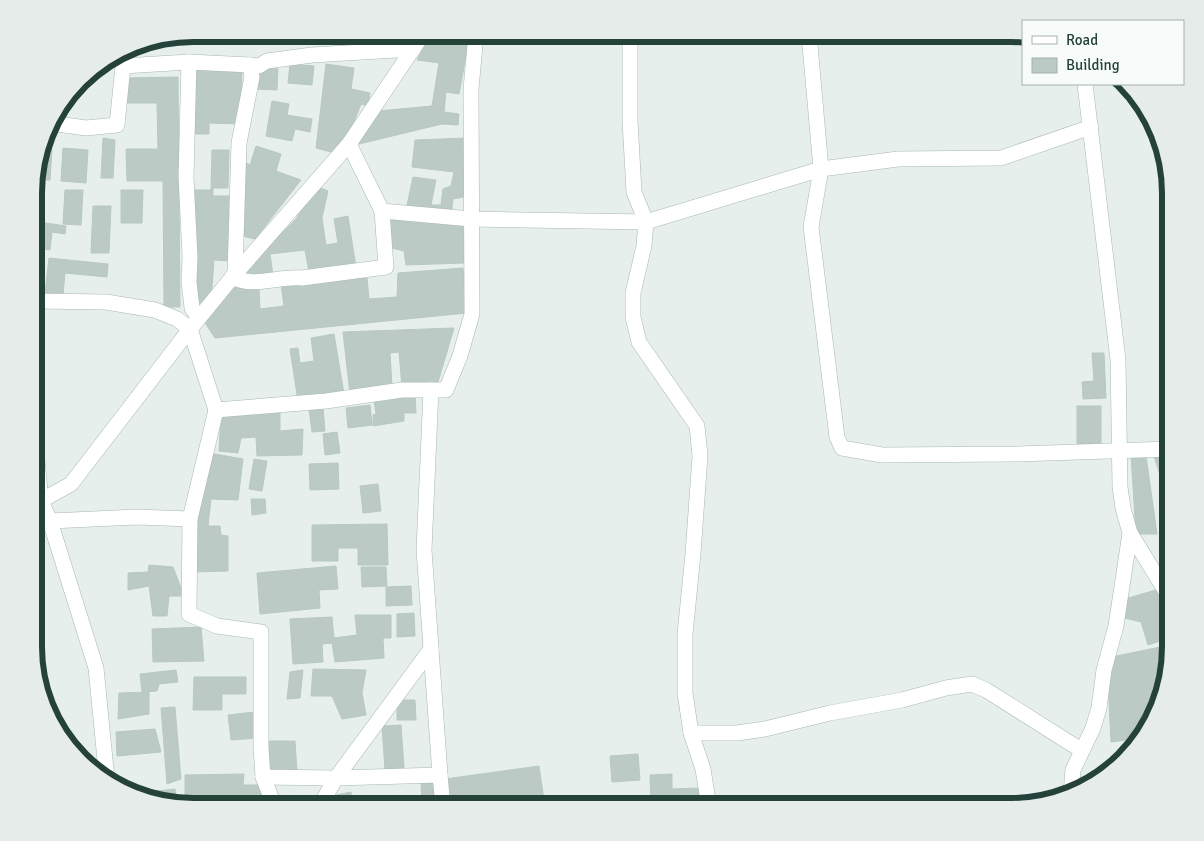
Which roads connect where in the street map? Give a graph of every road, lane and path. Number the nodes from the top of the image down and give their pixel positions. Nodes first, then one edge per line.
1 (417, 42) edge
2 (475, 42) edge
3 (630, 43) edge
4 (809, 43) edge
5 (413, 49) junction
6 (122, 60) edge
7 (123, 60) edge
8 (189, 62) junction
9 (250, 65) junction
10 (1085, 85) edge
11 (60, 124) edge
12 (1091, 127) junction
13 (349, 144) junction
14 (821, 169) junction
15 (382, 211) junction
16 (471, 219) junction
17 (646, 222) junction
18 (234, 275) junction
19 (42, 301) edge
20 (194, 324) junction
21 (431, 390) junction
22 (216, 410) junction
23 (1161, 450) edge
24 (1120, 452) junction
25 (43, 500) edge
26 (43, 510) edge
27 (190, 519) junction
28 (50, 521) junction
29 (1130, 533) junction
30 (1161, 583) edge
31 (431, 649) junction
32 (691, 734) junction
33 (1081, 750) junction
34 (106, 770) edge
35 (440, 775) junction
36 (263, 776) junction
37 (336, 778) junction
38 (1072, 785) edge
39 (272, 798) edge
40 (324, 798) edge
41 (443, 798) edge
42 (707, 798) edge

1 - 5 street
2 - 16 street
3 - 17 street
4 - 14 street
5 - 9 street
5 - 13 street
6 - 11 street
7 - 8 street
8 - 9 street
8 - 20 street
9 - 18 street
10 - 12 street
12 - 14 street
12 - 24 street
13 - 15 street
13 - 18 street
14 - 17 street
14 - 24 street
15 - 16 street
15 - 18 street
16 - 17 street
16 - 21 street
17 - 32 street
18 - 20 street
19 - 20 street
20 - 22 street
20 - 25 street
21 - 22 street
21 - 31 street
22 - 27 street
23 - 24 street
24 - 29 street
26 - 28 street
27 - 28 street
27 - 36 street
28 - 34 street
29 - 30 street
29 - 33 street
31 - 35 street
31 - 37 street
32 - 33 street
32 - 42 street
33 - 38 street
35 - 37 street
35 - 41 street
36 - 37 street
36 - 39 street
37 - 40 street

